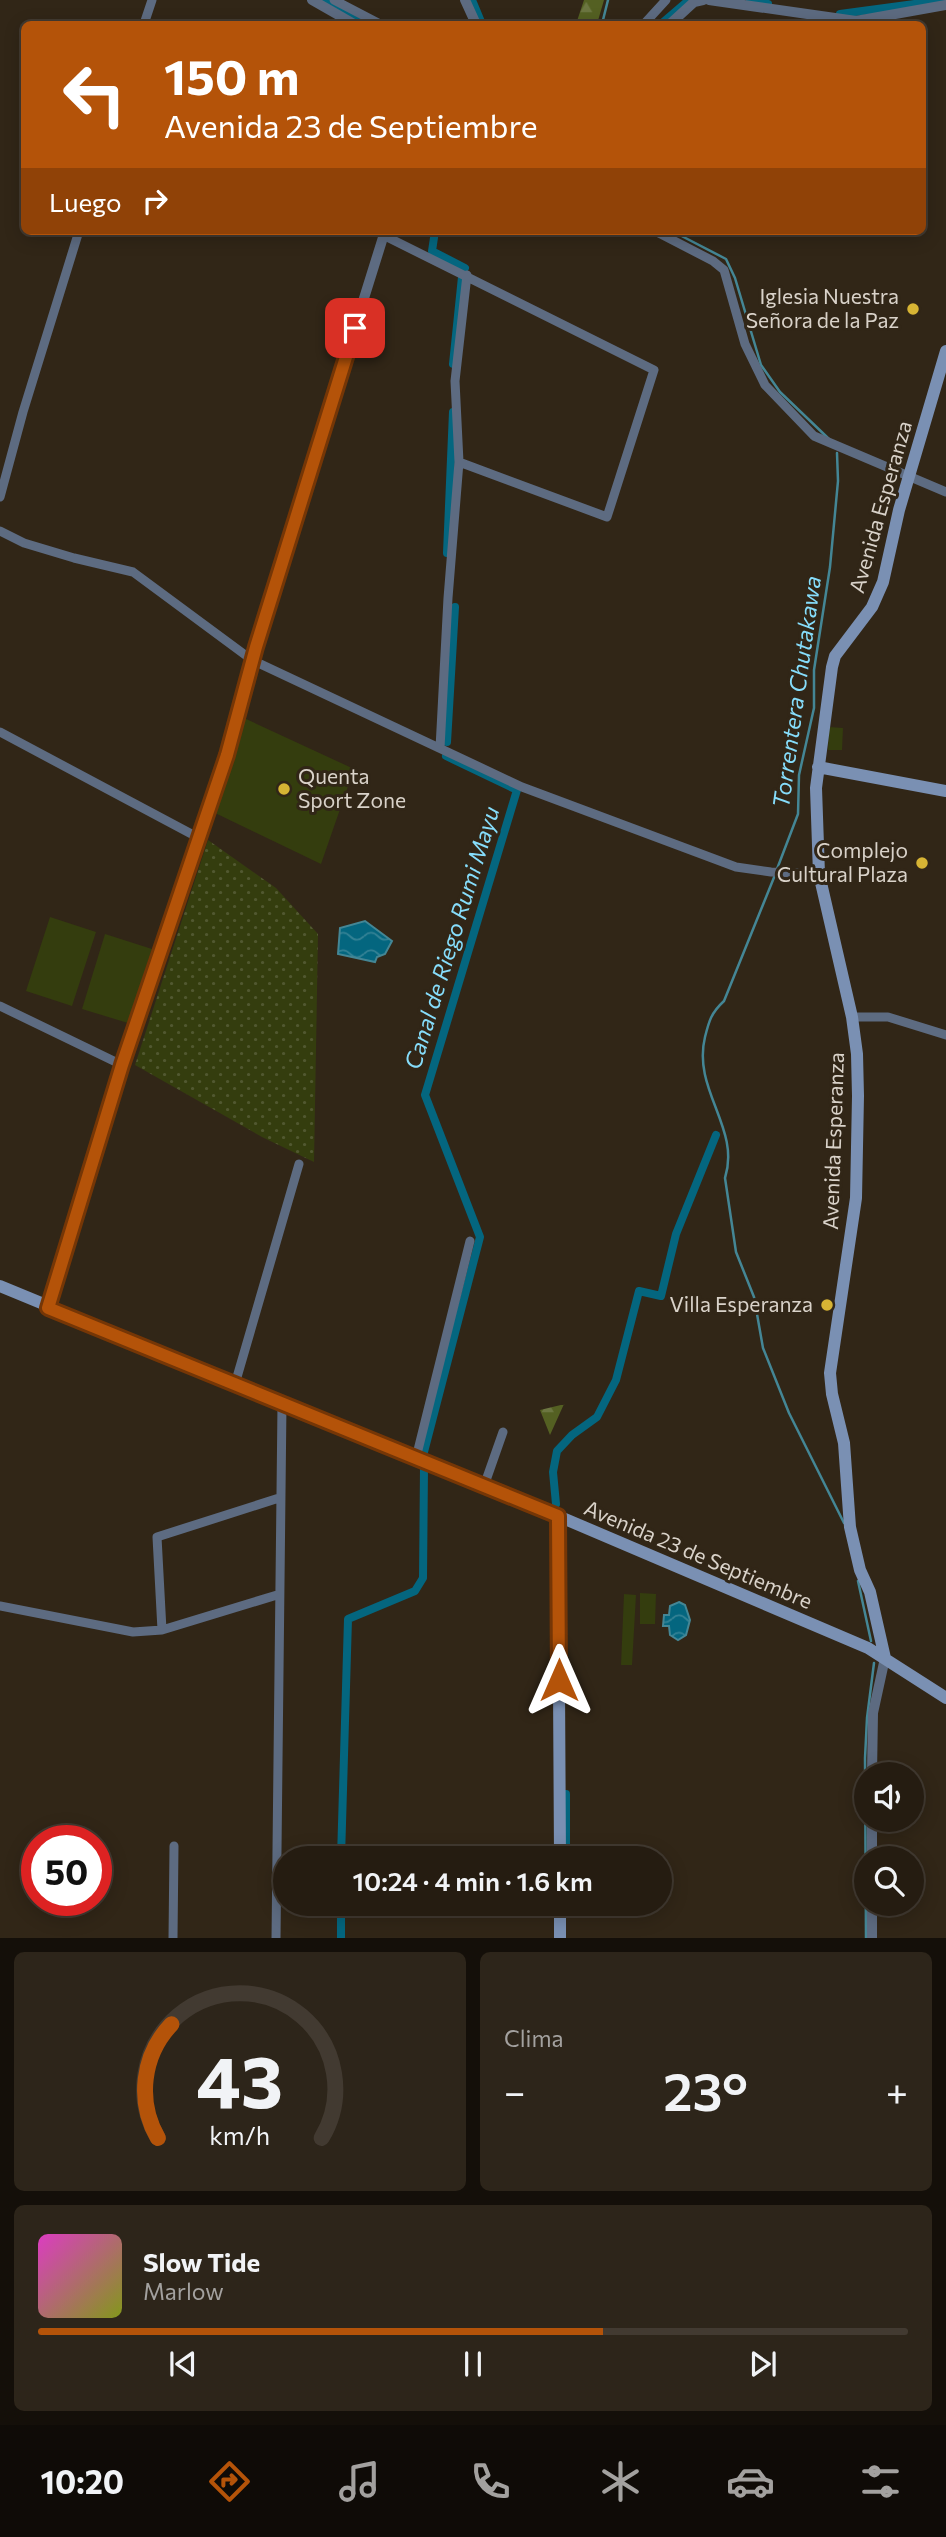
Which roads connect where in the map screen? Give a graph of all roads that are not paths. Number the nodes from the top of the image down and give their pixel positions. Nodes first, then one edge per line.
1 (152, 0) edge
2 (313, 0) edge
3 (334, 0) edge
4 (465, 0) edge
5 (666, 0) edge
6 (703, 0) edge
7 (709, 0) edge
8 (946, 5) edge
9 (145, 21) edge
10 (349, 21) edge
11 (374, 21) edge
12 (475, 21) edge
13 (647, 21) edge
14 (673, 21) edge
15 (78, 235) edge
16 (383, 235) edge
17 (388, 235) edge
18 (663, 235) edge
19 (467, 275) junction
20 (946, 351) edge
21 (459, 462) junction
22 (910, 475) junction
23 (946, 492) edge
24 (0, 498) edge
25 (0, 531) edge
26 (252, 660) junction
27 (0, 732) edge
28 (440, 748) junction
29 (818, 767) junction
30 (946, 791) edge
31 (199, 838) junction
32 (819, 874) junction
33 (0, 1006) edge
34 (852, 1017) junction
35 (946, 1035) edge
36 (122, 1065) junction
37 (299, 1164) dead end
38 (470, 1241) dead end
39 (0, 1286) edge
40 (48, 1308) junction
41 (235, 1384) junction
42 (282, 1404) junction
43 (503, 1432) dead end
44 (416, 1458) junction
45 (484, 1486) junction
46 (279, 1498) junction
47 (558, 1516) junction
48 (277, 1595) junction
49 (0, 1606) edge
50 (162, 1630) junction
51 (877, 1654) junction
52 (946, 1699) edge
53 (872, 1762) edge
54 (174, 1846) dead end
55 (560, 1846) edge
56 (560, 1916) edge
57 (872, 1916) edge
58 (173, 1938) edge
59 (276, 1938) edge
60 (560, 1938) edge
61 (872, 1938) edge

1 - 9 street
2 - 10 street
3 - 11 street
4 - 12 street
5 - 13 street
6 - 14 street
7 - 8 street
15 - 24 street
16 - 26 street
17 - 19 street
18 - 22 street
19 - 21 street
19 - 21 street
20 - 22 main road, Avenida Esperanza
21 - 28 street
22 - 23 street
22 - 29 main road, Avenida Esperanza
25 - 26 street
26 - 28 street
26 - 31 street
27 - 31 street
28 - 32 street
29 - 30 main road
29 - 32 main road, Avenida Esperanza
31 - 36 street
32 - 34 main road, Avenida Esperanza
33 - 36 street
34 - 35 street
34 - 51 main road, Avenida Esperanza
36 - 40 street
37 - 41 street
38 - 44 street
39 - 40 main road, Avenida 23 de Septiembre
40 - 41 main road, Avenida 23 de Septiembre
41 - 42 main road, Avenida 23 de Septiembre
42 - 44 main road, Avenida 23 de Septiembre
42 - 46 street
43 - 45 street
44 - 45 main road, Avenida 23 de Septiembre
45 - 47 main road, Avenida 23 de Septiembre
46 - 48 street
46 - 50 street
47 - 51 main road, Avenida 23 de Septiembre
47 - 55 main road
48 - 50 street
48 - 59 street
49 - 50 street
51 - 52 main road, Avenida 23 de Septiembre
51 - 53 street
54 - 58 street
56 - 60 main road
57 - 61 street

